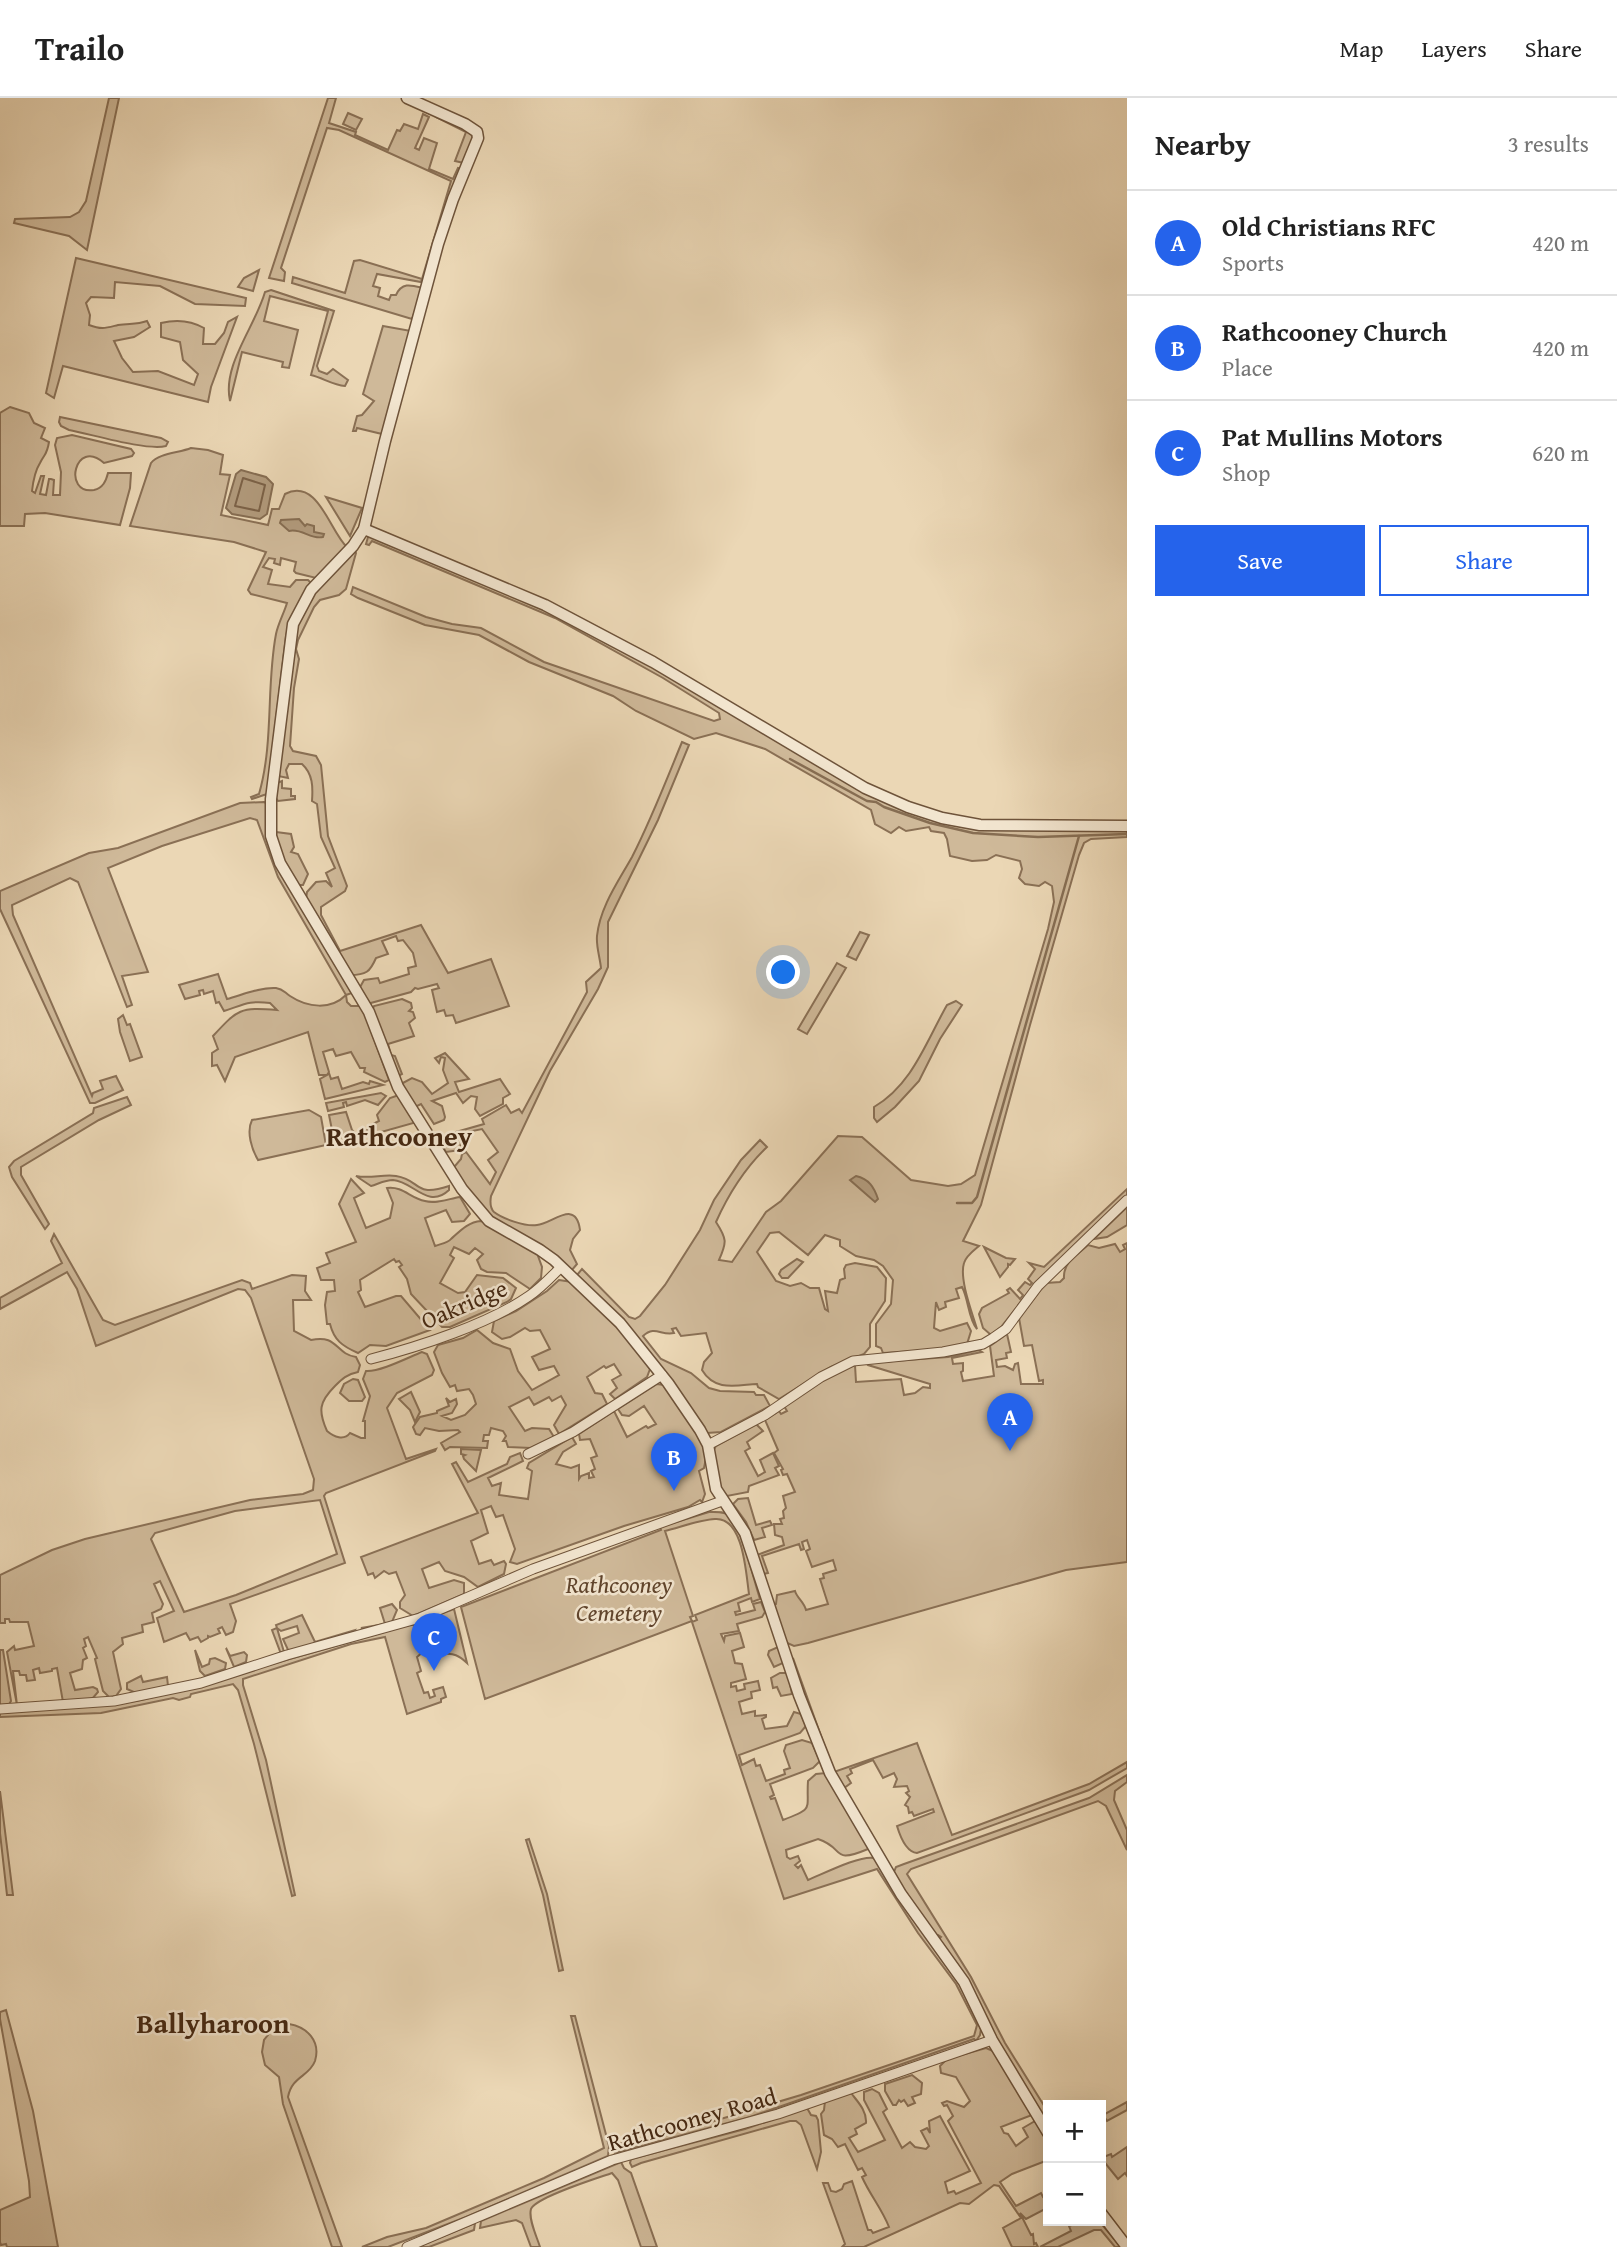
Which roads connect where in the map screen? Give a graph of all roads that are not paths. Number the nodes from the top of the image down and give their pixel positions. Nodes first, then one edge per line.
1 (407, 98) edge
2 (364, 529) junction
3 (1127, 826) edge
4 (1127, 1200) edge
5 (561, 1267) junction
6 (371, 1359) dead end
7 (662, 1374) junction
8 (708, 1445) junction
9 (528, 1454) dead end
10 (722, 1501) junction
11 (0, 1709) edge
12 (992, 2040) junction
13 (1043, 2125) edge
14 (1106, 2220) edge
15 (407, 2247) edge
16 (1127, 2247) edge

1 - 2 street
2 - 3 street
2 - 5 street
4 - 8 street
5 - 6 street, Oakridge
5 - 7 street
7 - 8 street
7 - 9 street
8 - 10 street
10 - 11 street
10 - 12 street
12 - 13 street
12 - 15 street, Rathcooney Road
14 - 16 street

